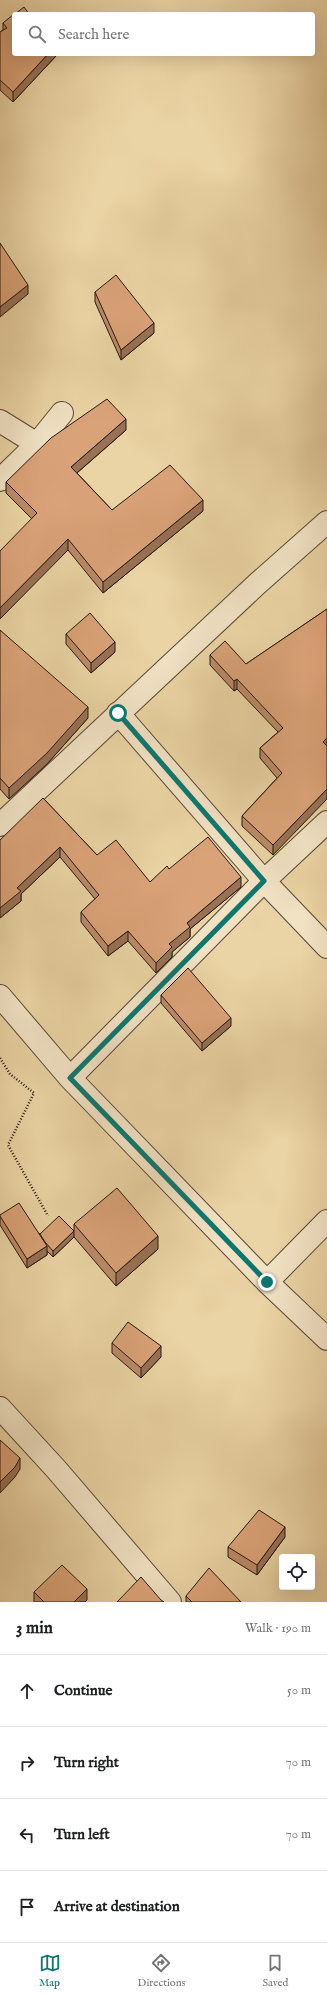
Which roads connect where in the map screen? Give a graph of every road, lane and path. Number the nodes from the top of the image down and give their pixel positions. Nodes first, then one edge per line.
1 (62, 413) dead end
2 (0, 421) edge
3 (37, 444) junction
4 (0, 480) edge
5 (327, 522) edge
6 (118, 713) junction
7 (327, 822) edge
8 (0, 825) edge
9 (264, 881) junction
10 (327, 947) edge
11 (0, 996) edge
12 (0, 1058) edge
13 (70, 1078) junction
14 (48, 1216) dead end
15 (327, 1221) edge
16 (267, 1282) junction
17 (327, 1339) edge
18 (0, 1408) edge
19 (170, 1602) edge

1 - 3 street
2 - 3 street
3 - 4 street
5 - 6 street
6 - 8 street
6 - 9 street
7 - 9 street
9 - 10 street
9 - 13 street
11 - 13 street
12 - 14 path
13 - 16 street
15 - 16 street
16 - 17 street
18 - 19 street

